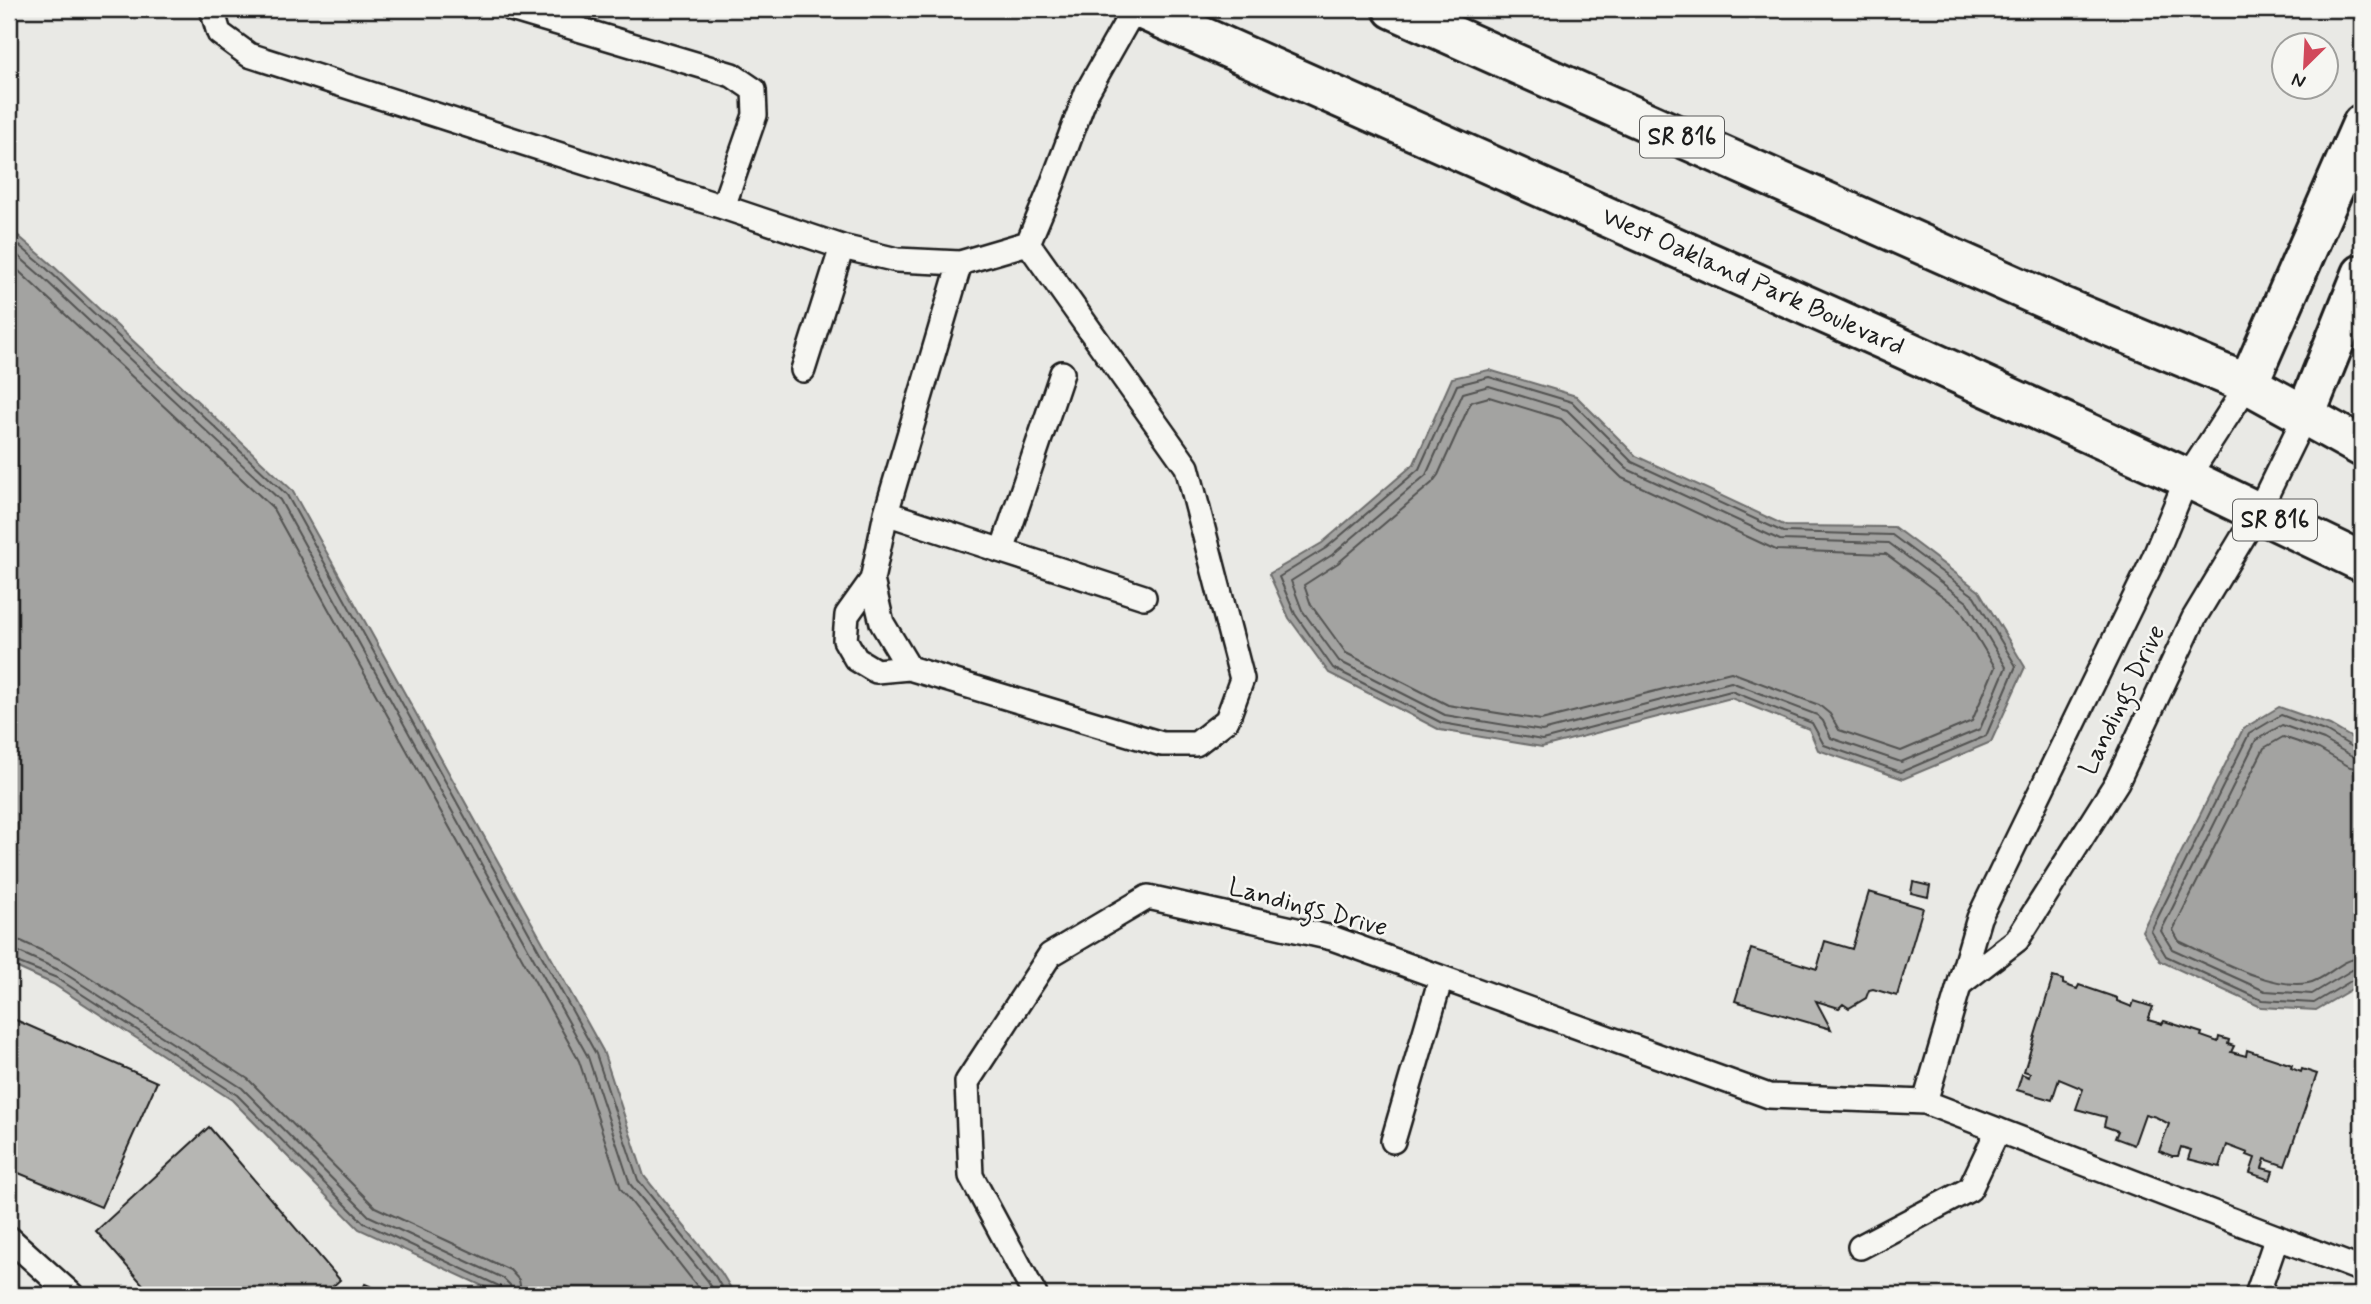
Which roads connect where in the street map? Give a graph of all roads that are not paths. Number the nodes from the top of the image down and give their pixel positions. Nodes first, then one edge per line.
1 (212, 9) edge
2 (511, 9) edge
3 (1134, 9) edge
4 (1140, 9) edge
5 (1393, 9) edge
6 (2362, 124) edge
7 (723, 206) junction
8 (1028, 243) junction
9 (842, 247) junction
10 (960, 263) junction
11 (2362, 274) edge
12 (803, 370) dead end
13 (1062, 373) dead end
14 (2248, 384) junction
15 (2305, 416) junction
16 (2362, 447) edge
17 (2187, 478) junction
18 (2258, 512) junction
19 (886, 513) junction
20 (1002, 551) junction
21 (2362, 562) edge
22 (872, 580) junction
23 (1144, 597) dead end
24 (909, 668) junction
25 (1441, 978) junction
26 (1960, 984) junction
27 (1925, 1102) junction
28 (1998, 1130) junction
29 (1393, 1141) dead end
30 (2277, 1237) junction
31 (9, 1238) edge
32 (1860, 1247) dead end
33 (2362, 1270) edge
34 (72, 1295) edge
35 (1035, 1295) edge
36 (2258, 1295) edge

1 - 7 lane
2 - 7 lane
3 - 8 lane
4 - 17 main road, West Oakland Park Boulevard / SR 816
5 - 14 main road, SR 816
6 - 14 main road
7 - 9 lane
8 - 10 lane
8 - 24 lane
9 - 10 lane
9 - 12 lane
10 - 19 lane
11 - 15 main road
13 - 20 lane
14 - 15 main road, SR 816
14 - 17 lane, Landings Drive
15 - 16 main road, SR 816
15 - 18 lane, Landings Drive
17 - 18 main road, West Oakland Park Boulevard / SR 816
17 - 26 lane, Landings Drive
18 - 21 main road, West Oakland Park Boulevard / SR 816
18 - 26 lane, Landings Drive
19 - 20 lane
19 - 22 lane
20 - 23 lane
22 - 24 lane
22 - 24 lane
25 - 27 lane, Landings Drive
25 - 29 lane
25 - 35 lane, Landings Drive
26 - 27 lane, Landings Drive
27 - 28 lane, Landings Drive
28 - 30 lane, Landings Drive
28 - 32 lane
30 - 33 lane, Landings Drive
30 - 36 lane
31 - 34 lane

